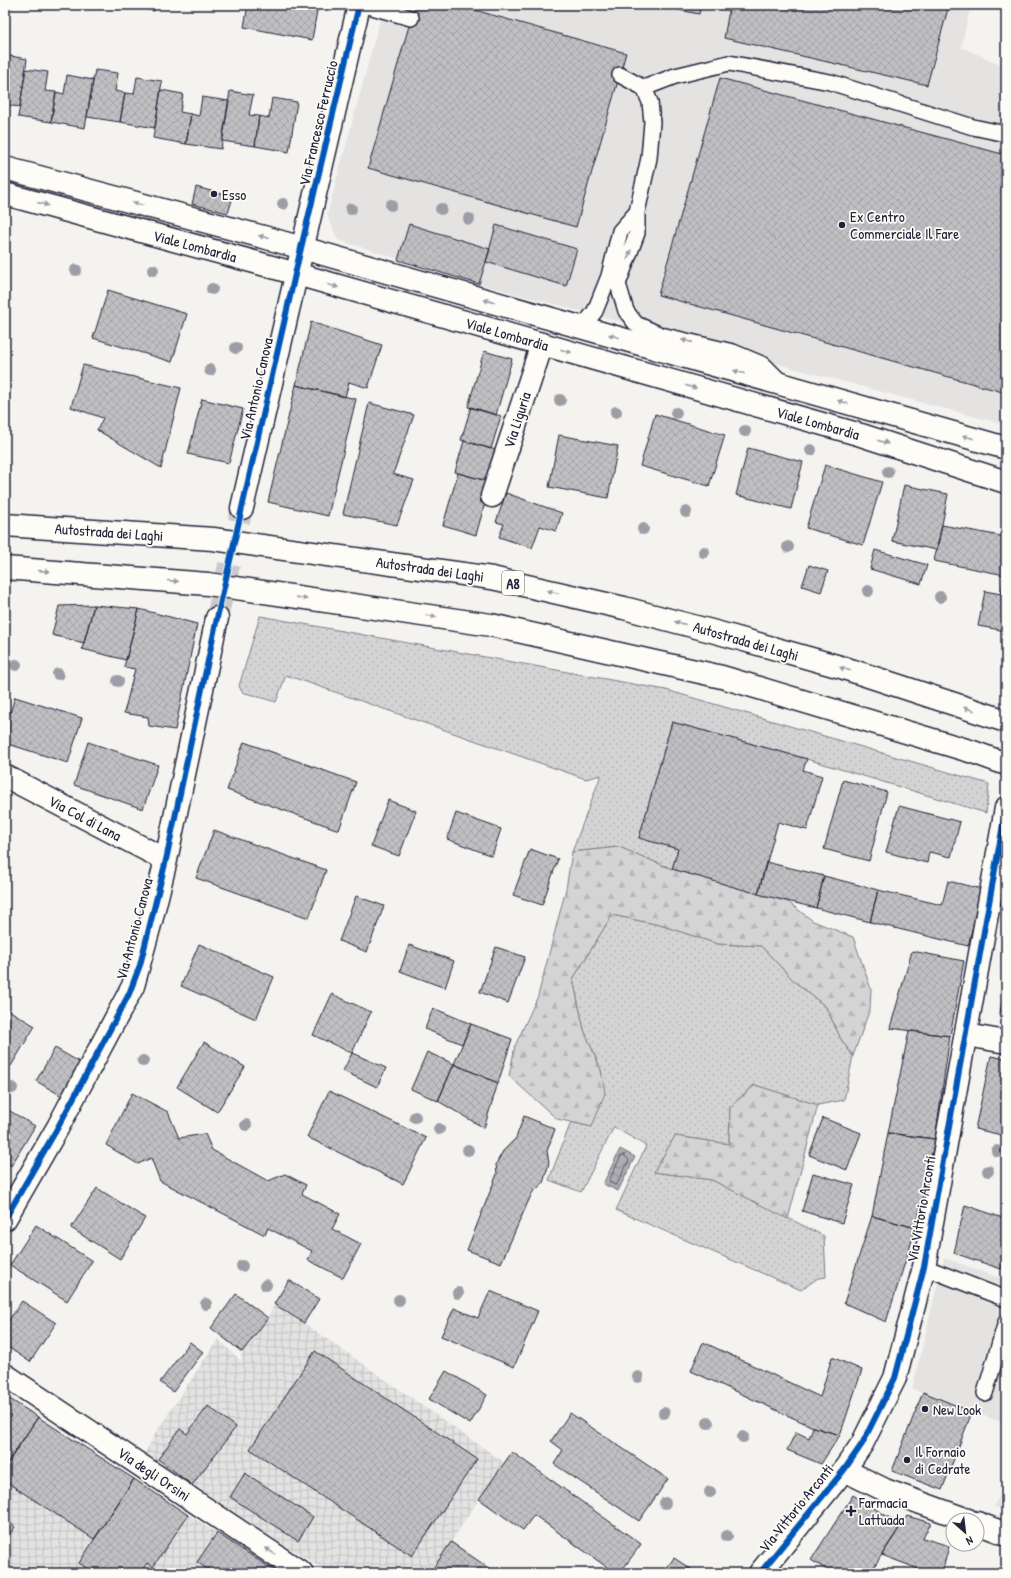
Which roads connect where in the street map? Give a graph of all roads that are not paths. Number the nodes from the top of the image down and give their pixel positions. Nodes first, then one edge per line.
1 (359, 5) edge
2 (365, 5) edge
3 (412, 18) dead end
4 (620, 75) dead end
5 (644, 88) junction
6 (1006, 134) edge
7 (5, 168) edge
8 (5, 194) edge
9 (636, 212) junction
10 (301, 248) junction
11 (296, 275) junction
12 (579, 326) junction
13 (542, 344) junction
14 (784, 385) junction
15 (1006, 448) edge
16 (1006, 482) edge
17 (492, 496) dead end
18 (242, 508) tunnel mouth
19 (5, 526) edge
20 (5, 568) edge
21 (217, 618) tunnel mouth
22 (1006, 721) edge
23 (1006, 764) edge
24 (5, 776) edge
25 (1006, 808) edge
26 (166, 860) junction
27 (966, 1035) junction
28 (1006, 1042) edge
29 (5, 1219) edge
30 (924, 1267) junction
31 (1006, 1299) edge
32 (1006, 1322) edge
33 (5, 1375) edge
34 (985, 1393) dead end
35 (844, 1470) junction
36 (946, 1512) edge
37 (985, 1526) edge
38 (1006, 1534) edge
39 (302, 1573) edge
40 (760, 1573) edge

1 - 10 main road, Via Francesco Ferruccio
2 - 3 lane
4 - 5 lane
5 - 6 lane
5 - 9 lane
10 -> 7 main road, Viale Lombardia
8 -> 11 main road, Viale Lombardia
9 - 12 lane
14 -> 9 lane
10 - 11 main road, Via Francesco Ferruccio
12 -> 10 main road, Viale Lombardia
11 -> 13 main road, Viale Lombardia
11 - 18 main road, Via Antonio Canova
14 -> 12 main road, Viale Lombardia
13 -> 16 main road, Viale Lombardia
13 - 17 main road, Via Liguria
15 -> 14 main road, Viale Lombardia
22 -> 19 main road, Autostrada dei Laghi / A8
20 -> 23 main road
21 - 26 main road, Via Antonio Canova
24 - 26 main road, Via Col di Lana
25 - 27 main road, Via Vittorio Arconti
26 - 29 main road, Via Antonio Canova
27 - 28 main road
27 - 30 main road, Via Vittorio Arconti
30 - 31 lane
30 - 35 main road, Via Vittorio Arconti
32 - 34 lane
39 -> 33 main road, Via degli Orsini
35 - 36 main road
35 - 40 main road, Via Vittorio Arconti
37 - 38 main road

